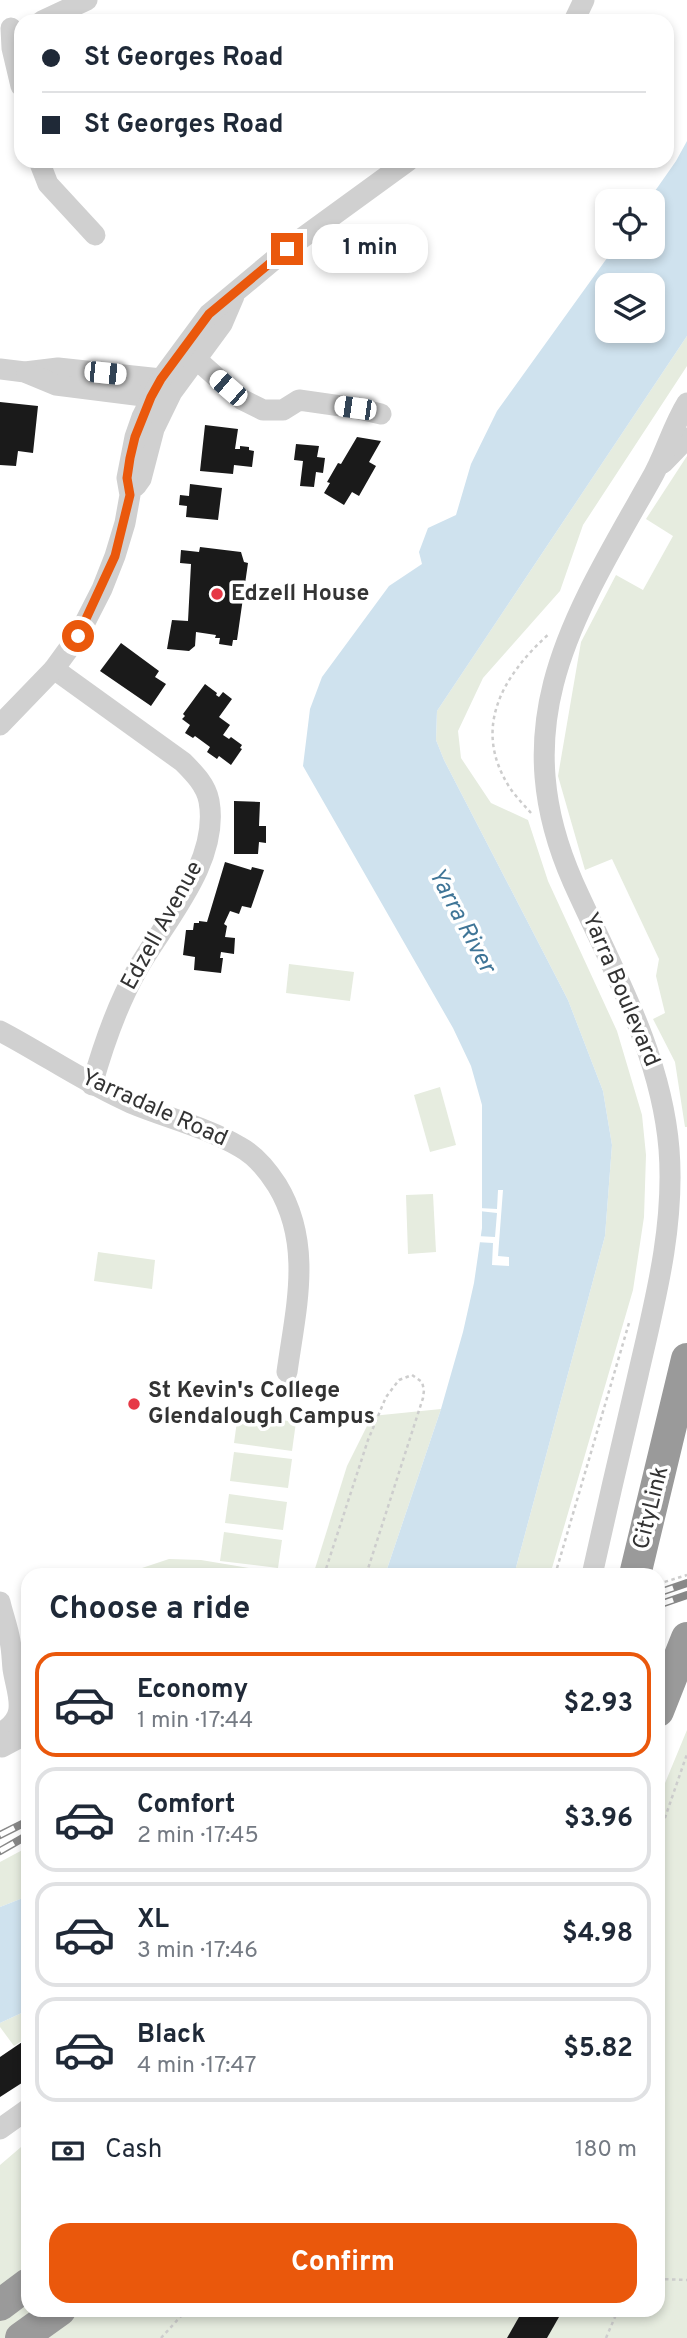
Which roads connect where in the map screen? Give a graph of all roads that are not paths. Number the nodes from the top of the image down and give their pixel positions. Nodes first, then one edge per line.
1 (87, 0) edge
2 (57, 14) edge
3 (11, 27) edge
4 (14, 56) edge
5 (42, 168) edge
6 (398, 168) edge
7 (95, 235) dead end
8 (190, 354) junction
9 (0, 369) edge
10 (161, 389) junction
11 (687, 403) edge
12 (381, 414) dead end
13 (687, 438) edge
14 (657, 469) junction
15 (54, 669) junction
16 (0, 725) edge
17 (0, 1031) edge
18 (92, 1085) junction
19 (687, 1359) edge
20 (288, 1372) dead end
21 (594, 1568) edge
22 (637, 1568) edge
23 (0, 1602) edge
24 (687, 1638) edge
25 (11, 1642) junction
26 (21, 1657) edge
27 (665, 1693) edge
28 (16, 1729) edge
29 (0, 1748) edge
30 (21, 2114) edge
31 (0, 2129) edge
32 (21, 2289) edge
33 (0, 2305) edge
34 (50, 2317) edge
35 (21, 2338) edge

1 - 2 street
3 - 4 street
5 - 7 street
6 - 8 street
8 - 10 street
8 - 12 street
9 - 10 street
10 - 15 street
11 - 14 street, Yarra Boulevard
13 - 14 street, Yarra Boulevard
14 - 21 street, Yarra Boulevard
15 - 16 street
15 - 18 street, Edzell Avenue
17 - 18 street, Yarradale Road
18 - 20 street, Yarradale Road
19 - 22 highway, CityLink
23 - 25 street
24 - 27 highway
25 - 26 street
25 - 28 street
28 - 29 street
30 - 31 street
32 - 33 highway
34 - 35 highway

